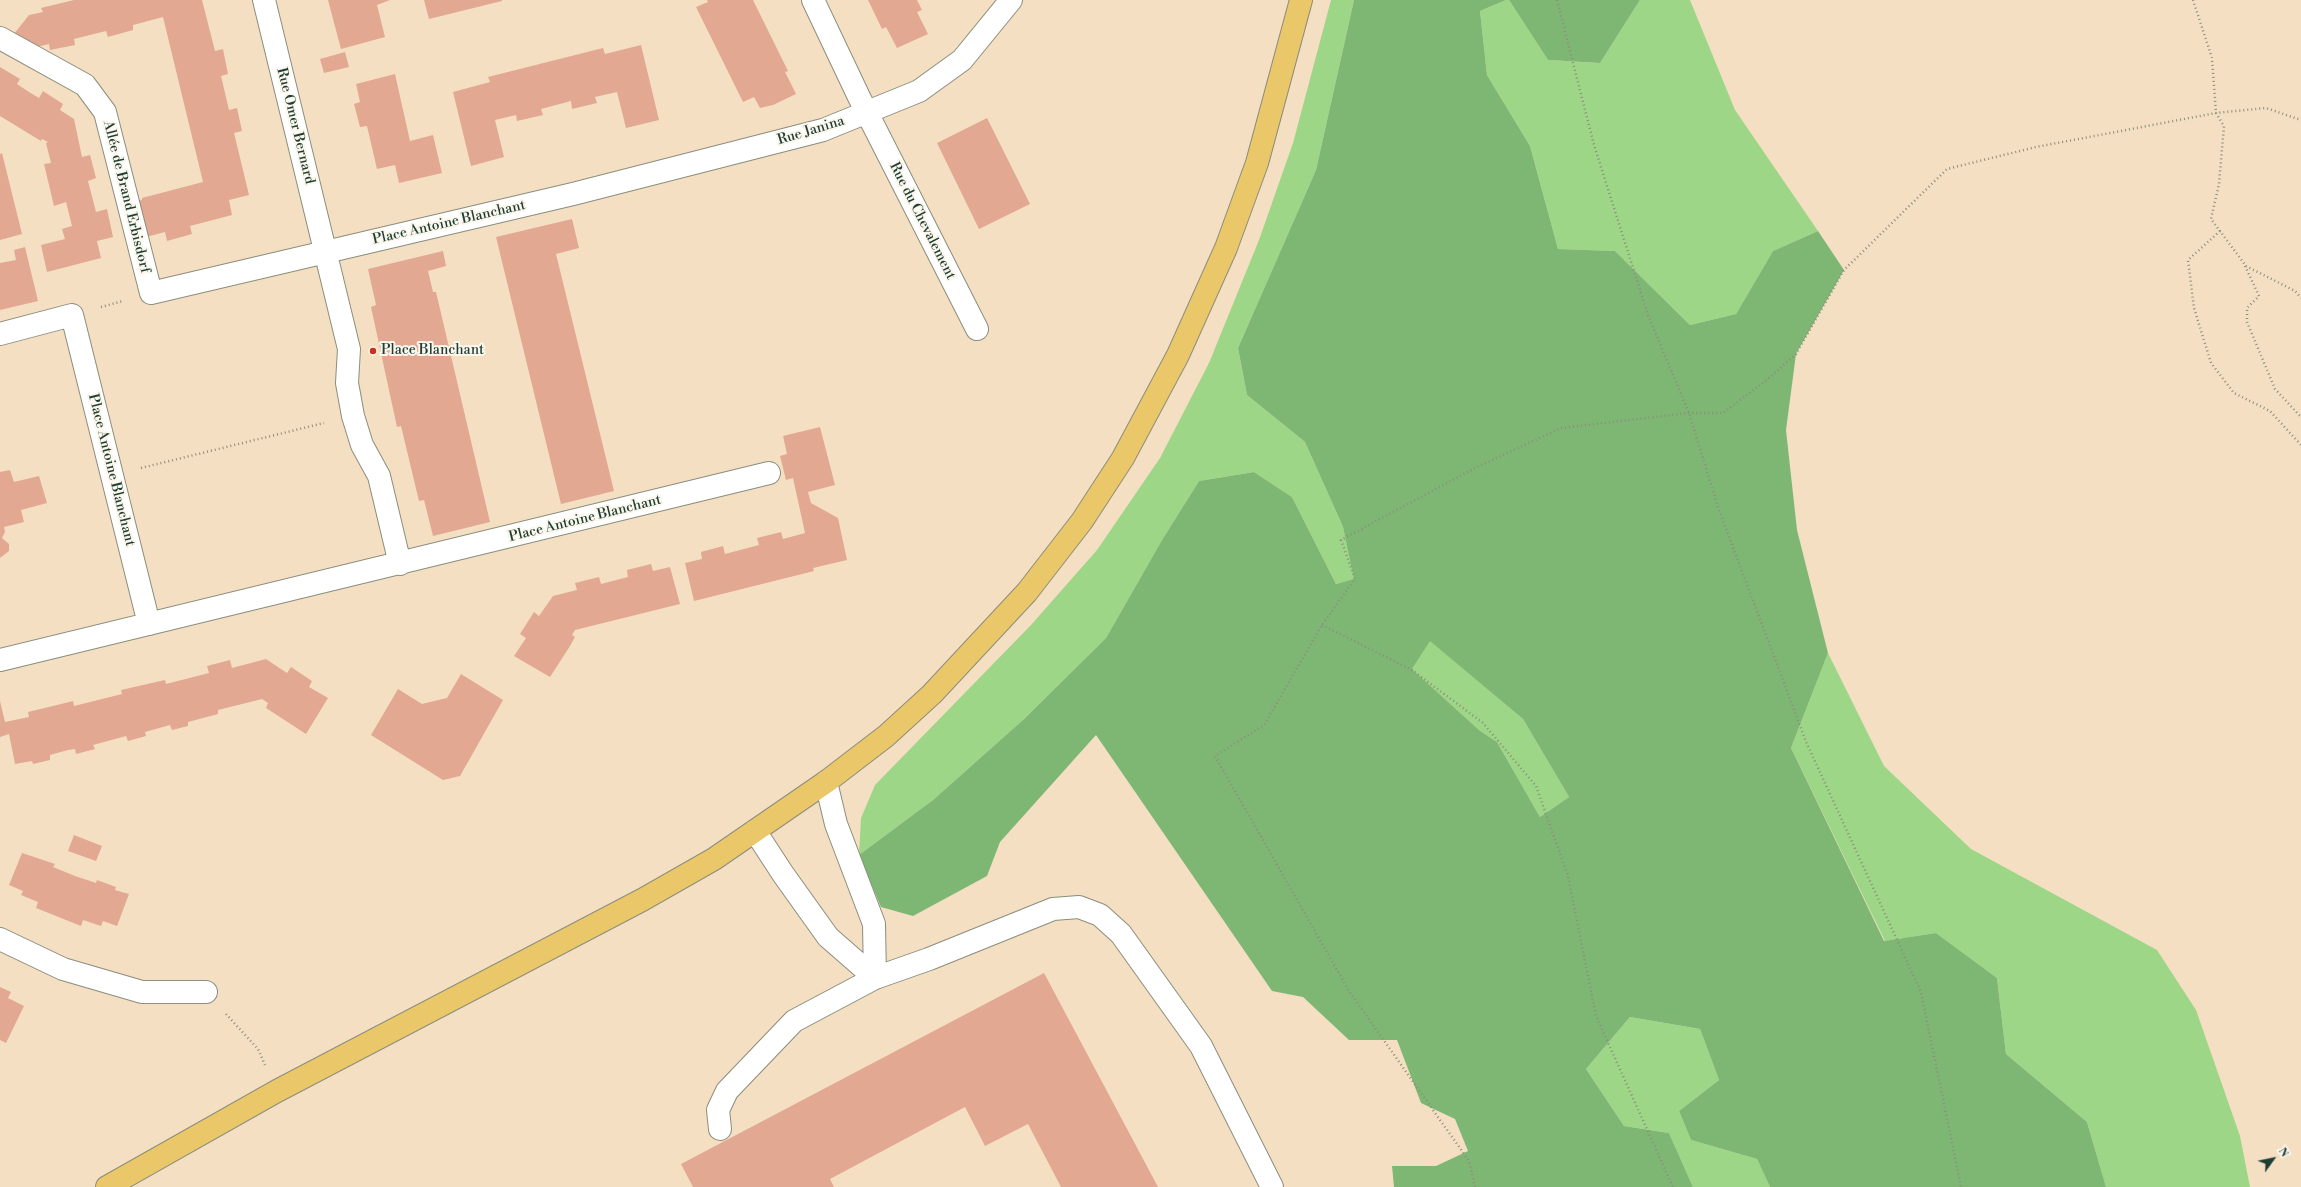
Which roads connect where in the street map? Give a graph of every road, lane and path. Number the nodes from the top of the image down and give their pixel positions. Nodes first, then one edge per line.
1 (264, 0) edge
2 (813, 0) edge
3 (1011, 0) edge
4 (1301, 0) edge
5 (1557, 0) edge
6 (2193, 0) edge
7 (0, 38) edge
8 (867, 113) junction
9 (2216, 113) junction
10 (2301, 120) edge
11 (573, 194) joint
12 (2220, 231) junction
13 (326, 252) junction
14 (2244, 262) junction
15 (151, 293) junction
16 (2301, 298) edge
17 (72, 315) junction
18 (977, 329) dead end
19 (0, 334) edge
20 (1689, 413) junction
21 (353, 416) junction
22 (2301, 417) edge
23 (2301, 445) edge
24 (769, 473) dead end
25 (113, 475) junction
26 (400, 564) junction
27 (149, 624) junction
28 (1322, 625) junction
29 (0, 660) edge
30 (826, 782) junction
31 (755, 831) junction
32 (0, 939) edge
33 (876, 978) junction
34 (206, 992) joint
35 (277, 1091) junction
36 (720, 1129) dead end
37 (107, 1187) edge
38 (1272, 1187) edge
39 (1475, 1187) edge
40 (1673, 1187) edge
41 (1961, 1187) edge

1 - 13 street, Rue Omer Bernard
2 - 8 street, Rue du Chevalement
3 - 8 street, Rue Janina
4 - 30 main road
5 - 20 path
6 - 9 path
7 - 15 street, Allée de Brand Erbisdorf
8 - 11 street, Rue Janina
8 - 18 street, Rue du Chevalement
9 - 10 path
9 - 12 path
9 - 20 path
11 - 13 street, Place Antoine Blanchant
12 - 14 path
12 - 23 path
13 - 15 street, Place Antoine Blanchant
13 - 21 street
14 - 16 path
14 - 22 path
15 - 17 path
17 - 19 street
17 - 25 street, Place Antoine Blanchant
20 - 28 path
20 - 41 path
21 - 25 path
21 - 26 street
24 - 26 street, Place Antoine Blanchant
25 - 27 street, Place Antoine Blanchant
26 - 27 street, Place Antoine Blanchant
27 - 29 street, Place Antoine Blanchant
28 - 39 path
28 - 40 path
30 - 31 main road
30 - 33 street
31 - 33 street
31 - 35 main road
32 - 34 street
33 - 36 street
33 - 38 street
34 - 35 path
35 - 37 main road

